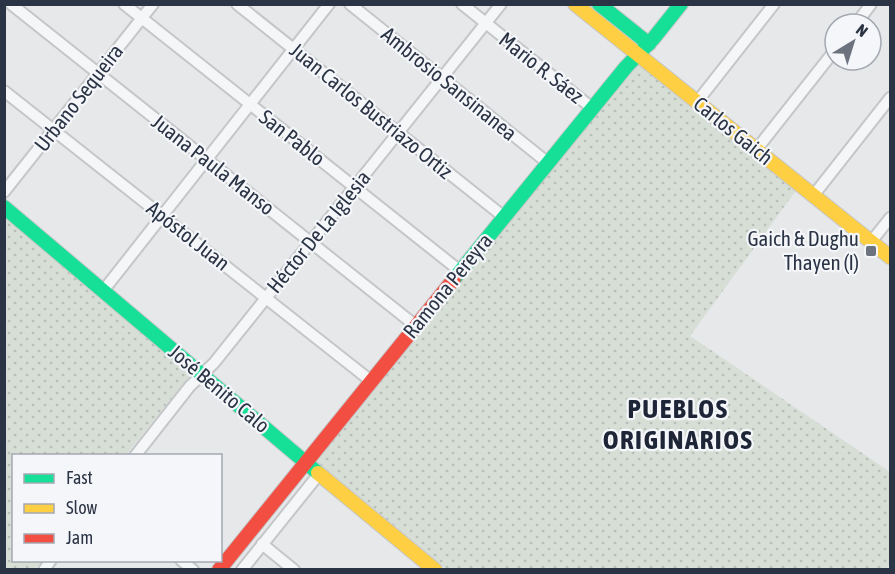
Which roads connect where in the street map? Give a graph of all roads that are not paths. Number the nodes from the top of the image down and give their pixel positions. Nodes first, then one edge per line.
1 (11, 4) edge
2 (124, 4) edge
3 (153, 4) edge
4 (237, 4) edge
5 (329, 4) edge
6 (350, 4) edge
7 (462, 4) edge
8 (501, 4) edge
9 (575, 4) edge
10 (599, 4) edge
11 (681, 4) edge
12 (774, 4) edge
13 (142, 19) junction
14 (485, 24) junction
15 (649, 44) junction
16 (294, 49) junction
17 (637, 54) junction
18 (823, 65) edge
19 (98, 74) junction
20 (442, 78) junction
21 (4, 91) edge
22 (891, 98) edge
23 (697, 102) junction
24 (250, 104) junction
25 (592, 108) junction
26 (54, 130) junction
27 (398, 133) junction
28 (756, 150) junction
29 (206, 160) junction
30 (548, 163) junction
31 (355, 188) junction
32 (4, 192) edge
33 (813, 196) junction
34 (4, 207) edge
35 (162, 216) junction
36 (504, 217) junction
37 (891, 218) edge
38 (871, 242) junction
39 (311, 243) junction
40 (891, 257) edge
41 (460, 271) junction
42 (103, 291) junction
43 (267, 298) junction
44 (416, 326) junction
45 (202, 375) junction
46 (372, 381) junction
47 (137, 454) edge
48 (305, 462) junction
49 (319, 474) junction
50 (262, 544) junction
51 (219, 570) edge
52 (242, 570) edge
53 (294, 570) edge
54 (435, 570) edge

1 - 19 street, Juana Paula Manso
2 - 13 street, San Pablo
3 - 13 street, Urbano Sequeira
4 - 16 street, Juan Carlos Bustriazo Ortiz
5 - 16 street
6 - 20 street, Ambrosio Sansinanea
7 - 14 street, Mario R. Sáez
8 - 14 street, Héctor De La Iglesia
9 - 17 street, Carlos Gaich
10 - 15 street
11 - 15 street, Ramona Pereyra
12 - 23 street
13 - 19 street, Urbano Sequeira
13 - 24 street, San Pablo
14 - 20 street, Héctor De La Iglesia
14 - 25 street, Mario R. Sáez
15 - 17 street, Ramona Pereyra
16 - 24 street
16 - 27 street, Juan Carlos Bustriazo Ortiz
17 - 23 street, Carlos Gaich
17 - 25 street, Ramona Pereyra
18 - 28 street
19 - 26 street, Urbano Sequeira
19 - 29 street, Juana Paula Manso
20 - 27 street, Héctor De La Iglesia
20 - 30 street, Ambrosio Sansinanea
21 - 26 street, Apóstol Juan
22 - 33 street
23 - 28 street, Carlos Gaich
24 - 29 street
24 - 31 street, San Pablo
25 - 30 street, Ramona Pereyra
26 - 32 street, Urbano Sequeira
26 - 35 street, Apóstol Juan
27 - 31 street, Héctor De La Iglesia
27 - 36 street, Juan Carlos Bustriazo Ortiz
28 - 33 street, Carlos Gaich
29 - 35 street
29 - 39 street, Juana Paula Manso
30 - 36 street, Ramona Pereyra
31 - 39 street, Héctor De La Iglesia
31 - 41 street, San Pablo
33 - 38 street, Carlos Gaich
34 - 42 street, José Benito Calo
35 - 42 street
35 - 43 street, Apóstol Juan
36 - 41 street, Ramona Pereyra
37 - 38 street
38 - 40 street, Carlos Gaich
39 - 43 street, Héctor De La Iglesia
39 - 44 street, Juana Paula Manso
41 - 44 street, Ramona Pereyra
42 - 45 street, José Benito Calo
43 - 45 street, Héctor De La Iglesia
43 - 46 street, Apóstol Juan
44 - 46 street, Ramona Pereyra
45 - 47 street, Héctor De La Iglesia
45 - 48 street, José Benito Calo
46 - 48 street, Ramona Pereyra
48 - 49 street, José Benito Calo
48 - 51 street, Ramona Pereyra
49 - 50 street
49 - 54 street, José Benito Calo
50 - 52 street
50 - 53 street

